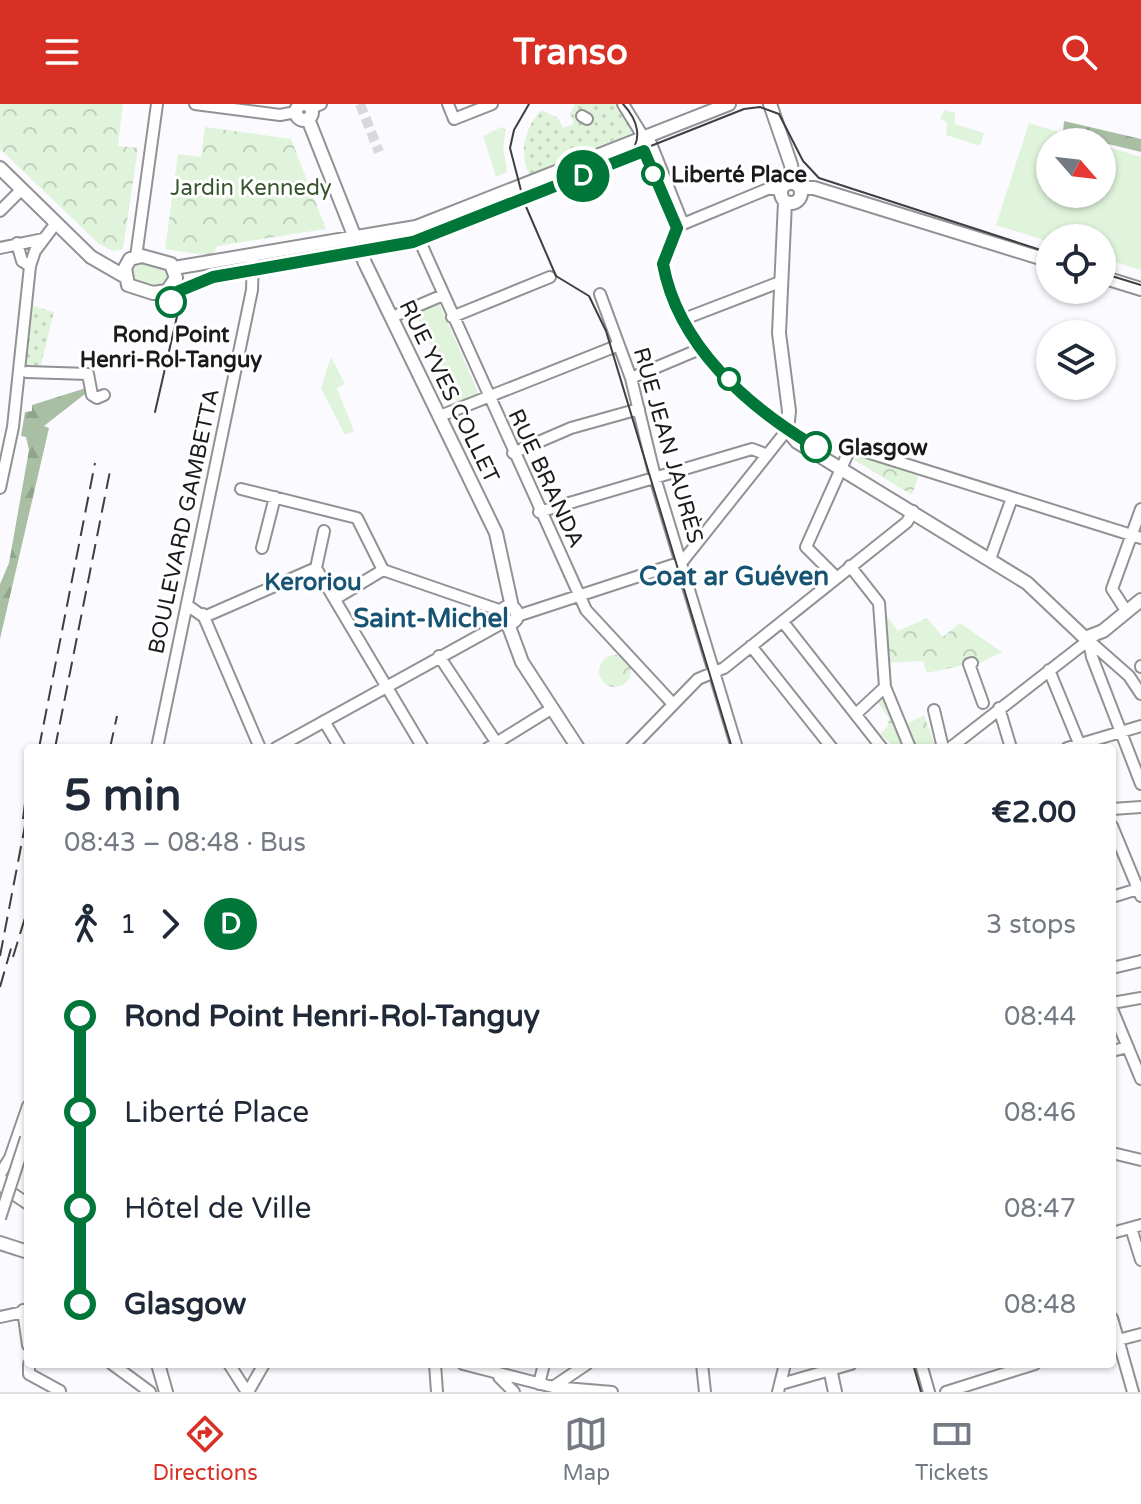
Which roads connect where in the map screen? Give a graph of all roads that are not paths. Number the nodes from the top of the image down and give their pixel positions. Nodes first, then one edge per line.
1 (195, 104) edge
2 (448, 104) edge
3 (492, 104) edge
4 (623, 104) edge
5 (729, 104) edge
6 (770, 104) edge
7 (158, 106) edge
8 (306, 109) edge
9 (644, 138) junction
10 (0, 168) edge
11 (797, 186) junction
12 (22, 189) junction
13 (783, 196) junction
14 (0, 211) edge
15 (56, 223) junction
16 (680, 226) junction
17 (356, 238) junction
18 (43, 239) junction
19 (17, 243) junction
20 (422, 246) dead end
21 (0, 248) edge
22 (85, 250) junction
23 (253, 255) junction
24 (1036, 257) edge
25 (132, 259) junction
26 (30, 266) junction
27 (174, 268) junction
28 (124, 276) junction
29 (550, 277) dead end
30 (1116, 281) edge
31 (780, 282) junction
32 (1141, 289) edge
33 (600, 294) dead end
34 (443, 295) junction
35 (392, 317) junction
36 (452, 317) junction
37 (684, 319) junction
38 (614, 347) dead end
39 (700, 349) junction
40 (27, 372) dead end
41 (631, 378) junction
42 (104, 395) dead end
43 (488, 399) junction
44 (639, 409) junction
45 (440, 416) junction
46 (787, 430) junction
47 (513, 453) junction
48 (765, 454) junction
49 (842, 469) junction
50 (655, 476) junction
51 (0, 488) edge
52 (241, 489) dead end
53 (275, 497) junction
54 (1012, 498) junction
55 (1141, 509) edge
56 (913, 511) junction
57 (539, 512) junction
58 (326, 521) junction
59 (1136, 536) edge
60 (262, 548) dead end
61 (990, 559) junction
62 (682, 562) junction
63 (850, 566) junction
64 (316, 568) junction
65 (383, 570) junction
66 (837, 578) junction
67 (1141, 592) edge
68 (579, 594) junction
69 (335, 599) junction
70 (1141, 600) edge
71 (188, 601) junction
72 (1123, 606) junction
73 (509, 615) junction
74 (204, 617) junction
75 (783, 622) junction
76 (1089, 638) junction
77 (751, 646) junction
78 (439, 656) junction
79 (972, 663) dead end
80 (1049, 670) junction
81 (714, 672) junction
82 (385, 686) junction
83 (885, 687) junction
84 (1141, 694) edge
85 (983, 703) dead end
86 (673, 704) junction
87 (999, 708) junction
88 (551, 709) junction
89 (934, 710) dead end
90 (856, 714) junction
91 (324, 721) junction
92 (1141, 726) edge
93 (1121, 732) junction
94 (158, 744) edge
95 (258, 744) edge
96 (283, 744) edge
97 (338, 744) edge
98 (421, 744) edge
99 (494, 744) edge
100 (498, 744) edge
101 (575, 744) edge
102 (635, 744) edge
103 (736, 744) edge
104 (829, 744) edge
105 (879, 744) edge
106 (908, 744) edge
107 (942, 744) edge
108 (955, 744) edge
109 (1010, 744) edge
110 (1079, 744) edge
111 (1086, 744) edge
112 (1141, 784) edge
113 (1141, 807) edge
114 (1116, 809) edge
115 (1116, 835) edge
116 (1140, 891) edge
117 (1116, 896) edge
118 (1141, 961) edge
119 (1116, 967) edge
120 (1141, 998) edge
121 (1116, 1005) edge
122 (1116, 1016) edge
123 (1128, 1047) junction
124 (1116, 1050) edge
125 (1141, 1079) edge
126 (24, 1118) edge
127 (24, 1144) edge
128 (1116, 1154) edge
129 (24, 1157) edge
130 (10, 1158) junction
131 (1141, 1160) edge
132 (24, 1201) edge
133 (0, 1218) edge
134 (1136, 1227) edge
135 (1116, 1232) edge
136 (0, 1243) edge
137 (24, 1251) edge
138 (1141, 1260) edge
139 (24, 1310) edge
140 (0, 1317) edge
141 (1141, 1334) edge
142 (1116, 1341) edge
143 (1116, 1344) edge
144 (29, 1368) edge
145 (117, 1368) edge
146 (159, 1368) edge
147 (232, 1368) edge
148 (262, 1368) edge
149 (435, 1368) edge
150 (491, 1368) edge
151 (543, 1368) edge
152 (582, 1368) edge
153 (702, 1368) edge
154 (784, 1368) edge
155 (827, 1368) edge
156 (829, 1368) edge
157 (922, 1368) edge
158 (1022, 1368) edge
159 (497, 1375) junction
160 (539, 1384) junction
161 (780, 1388) edge
162 (553, 1389) edge
163 (60, 1391) edge
164 (150, 1392) edge
165 (166, 1392) edge
166 (248, 1392) edge
167 (437, 1392) edge
168 (514, 1392) edge
169 (612, 1392) edge
170 (705, 1392) edge
171 (835, 1392) edge
172 (929, 1392) edge
173 (946, 1392) edge
174 (1133, 1392) edge

1 - 8 street
2 - 3 street
4 - 9 street
5 - 9 main road
6 - 11 main road
7 - 25 street
8 - 17 main road, RUE YVES COLLET
9 - 16 street
9 - 17 main road
10 - 12 main road
11 - 13 main road
11 - 13 main road
11 - 24 main road
12 - 14 street
12 - 15 main road
13 - 16 street
13 - 31 main road
15 - 18 street
15 - 22 main road
16 - 37 street
17 - 23 main road
17 - 35 main road, RUE YVES COLLET
18 - 19 street
18 - 26 street
19 - 21 street
19 - 26 street
20 - 34 street, RUE BRANDA
22 - 25 main road
22 - 28 main road
23 - 27 main road
23 - 71 street, BOULEVARD GAMBETTA
25 - 27 main road
25 - 28 main road
26 - 51 street
27 - 28 main road
29 - 36 street
30 - 32 main road
31 - 37 street
31 - 46 main road
33 - 41 street, RUE JEAN JAURÈS
34 - 35 street
34 - 36 street, RUE BRANDA
35 - 45 main road, RUE YVES COLLET
36 - 43 street, RUE BRANDA
37 - 39 street
38 - 43 street
39 - 41 street
39 - 46 street
40 - 42 street
41 - 44 street, RUE JEAN JAURÈS
43 - 45 street
43 - 47 street, RUE BRANDA
44 - 47 street
44 - 50 street, RUE JEAN JAURÈS
45 - 73 main road, RUE YVES COLLET
46 - 48 street
46 - 49 main road
47 - 57 street, RUE BRANDA
48 - 50 street
48 - 62 street
49 - 54 street
49 - 56 main road
49 - 66 street
50 - 57 street
50 - 62 street, RUE JEAN JAURÈS
52 - 53 street
53 - 58 street
53 - 60 street
54 - 59 street
54 - 61 street
55 - 59 street
56 - 61 main road
56 - 63 street
57 - 68 street, RUE BRANDA
58 - 64 street
58 - 65 street
59 - 72 street
61 - 76 main road
62 - 68 street
62 - 81 street, RUE JEAN JAURÈS
63 - 66 street
63 - 83 street
64 - 69 street
64 - 74 street
65 - 69 street
65 - 73 street
66 - 75 street
67 - 72 main road
68 - 73 street
68 - 86 street, RUE BRANDA
69 - 82 street
70 - 76 main road
71 - 74 street
71 - 94 street, BOULEVARD GAMBETTA
72 - 76 main road
73 - 78 street
73 - 88 main road, RUE YVES COLLET
74 - 95 street
75 - 77 street
75 - 90 street
76 - 80 street
76 - 84 street
76 - 93 street
77 - 81 street
77 - 104 street
78 - 82 street
78 - 99 street
79 - 85 street
80 - 87 street
80 - 110 street
81 - 86 street
81 - 103 street, RUE JEAN JAURÈS
82 - 91 street
82 - 98 street
83 - 90 street
83 - 106 street
86 - 102 street
87 - 108 street
87 - 109 street
88 - 100 street
88 - 101 main road
89 - 107 street
90 - 105 street
91 - 96 street
91 - 97 street
92 - 93 street
93 - 111 street
93 - 112 street
113 - 114 street
115 - 116 street
116 - 117 street
118 - 119 street
120 - 121 street
122 - 123 street
123 - 124 street
123 - 125 street
126 - 130 street
127 - 133 street, bridge
128 - 131 street
129 - 130 street
130 - 132 street
134 - 135 street
134 - 138 street
136 - 137 main road
139 - 140 street
141 - 142 street
143 - 174 street
144 - 163 street
145 - 164 street
146 - 165 main road
147 - 166 street
148 - 166 street
149 - 167 street
150 - 159 street
151 - 160 street
152 - 162 street
153 - 170 street
154 - 161 street
155 - 161 street
156 - 171 main road
157 - 172 street
158 - 173 street
159 - 160 street
159 - 168 street
160 - 162 street
162 - 169 street

